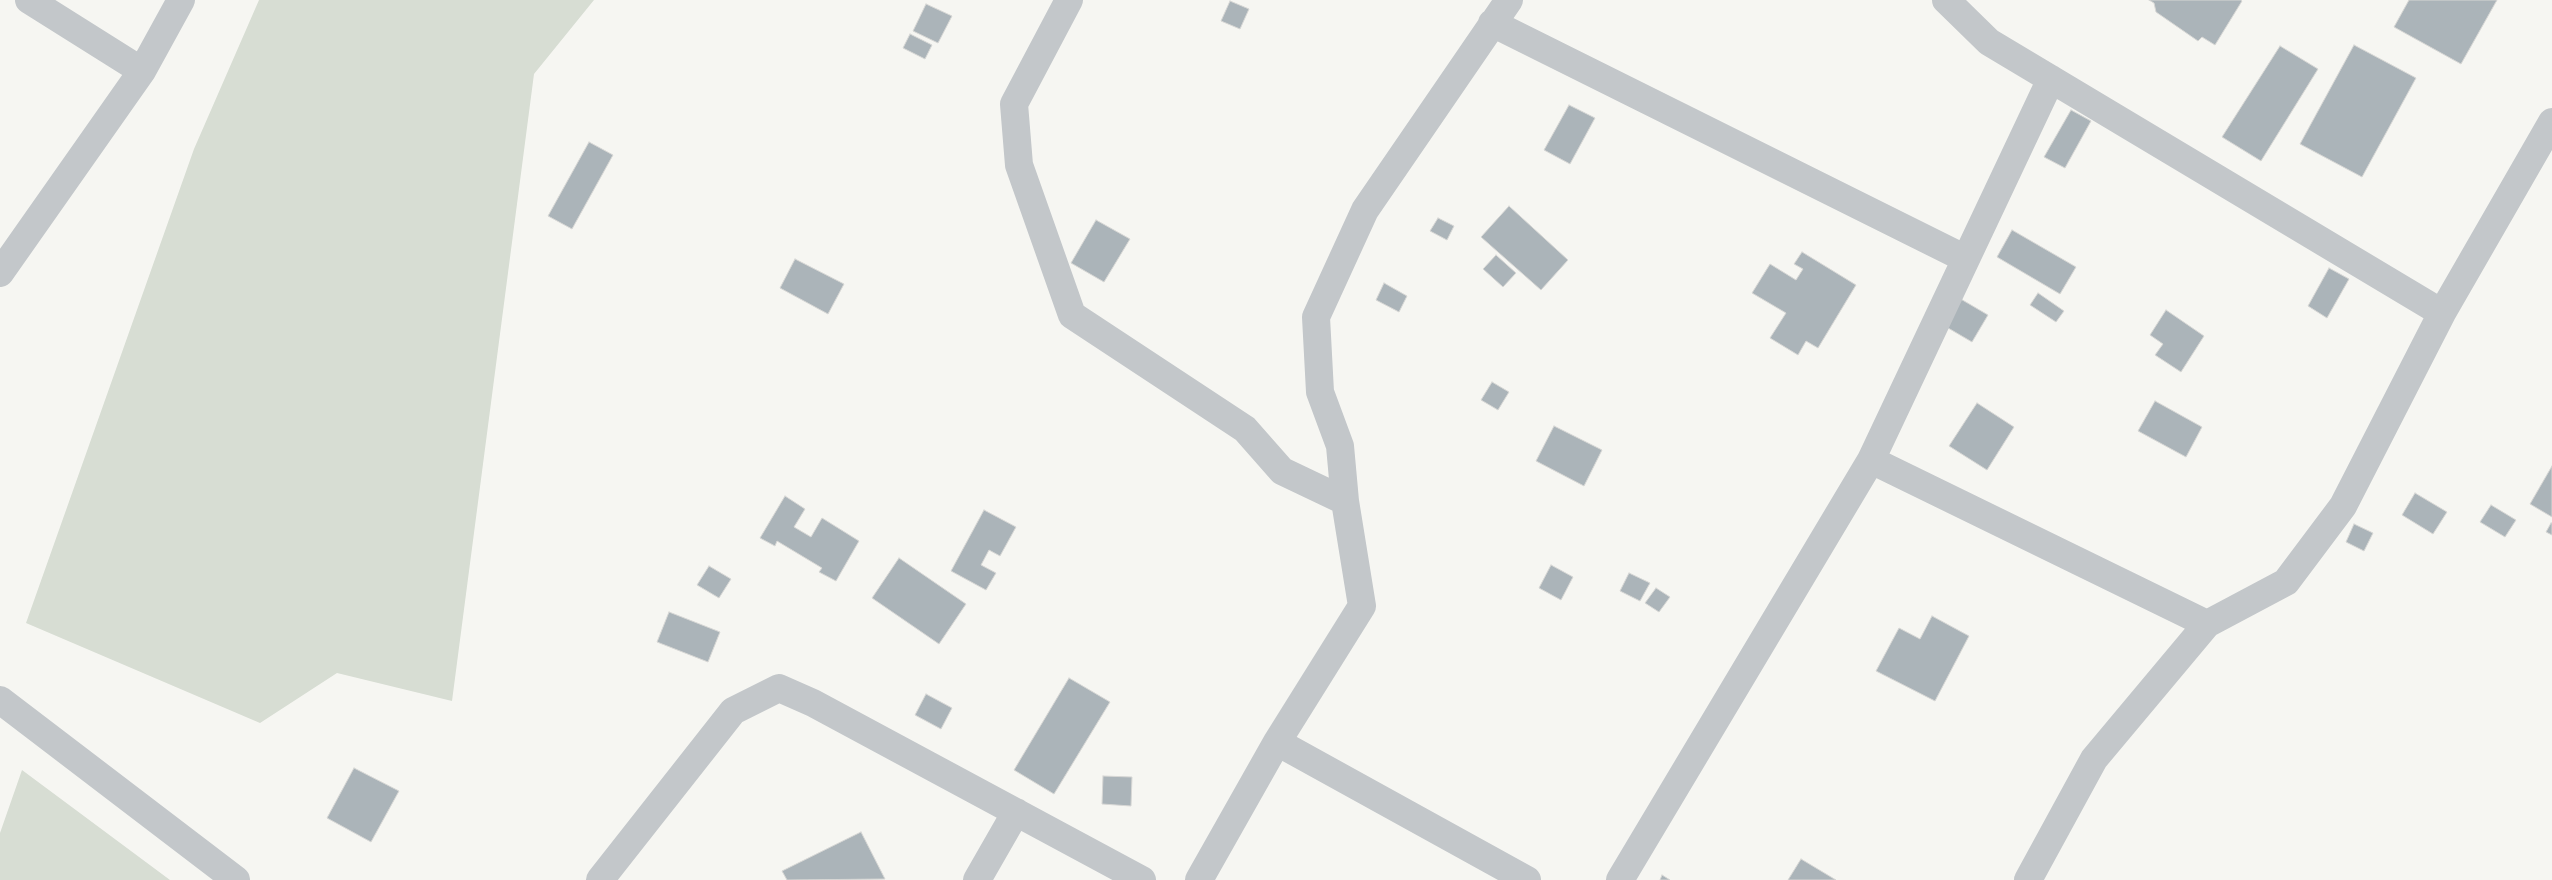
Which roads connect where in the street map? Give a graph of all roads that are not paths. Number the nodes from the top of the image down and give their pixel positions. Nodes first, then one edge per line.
1 (29, 0) edge
2 (181, 0) edge
3 (1069, 0) edge
4 (1509, 0) edge
5 (1946, 0) edge
6 (1492, 23) junction
7 (142, 71) junction
8 (2051, 78) junction
9 (2552, 122) edge
10 (1966, 259) junction
11 (0, 272) edge
12 (2442, 313) junction
13 (1871, 460) junction
14 (1345, 501) junction
15 (2207, 624) junction
16 (0, 700) edge
17 (1276, 742) junction
18 (1016, 812) junction
19 (221, 876) edge
20 (600, 880) edge
21 (977, 880) edge
22 (1142, 880) edge
23 (1199, 880) edge
24 (1527, 880) edge
25 (1620, 880) edge
26 (2028, 880) edge

1 - 7 street
2 - 7 street
3 - 14 street
4 - 6 street
5 - 8 street
6 - 10 street
6 - 14 street
7 - 11 street
8 - 10 street
8 - 12 street
9 - 12 street
10 - 13 street
12 - 15 street
13 - 15 street
13 - 25 street
14 - 17 street
15 - 26 street
16 - 19 street
17 - 23 street
17 - 24 street
18 - 20 street
18 - 21 street
18 - 22 street

